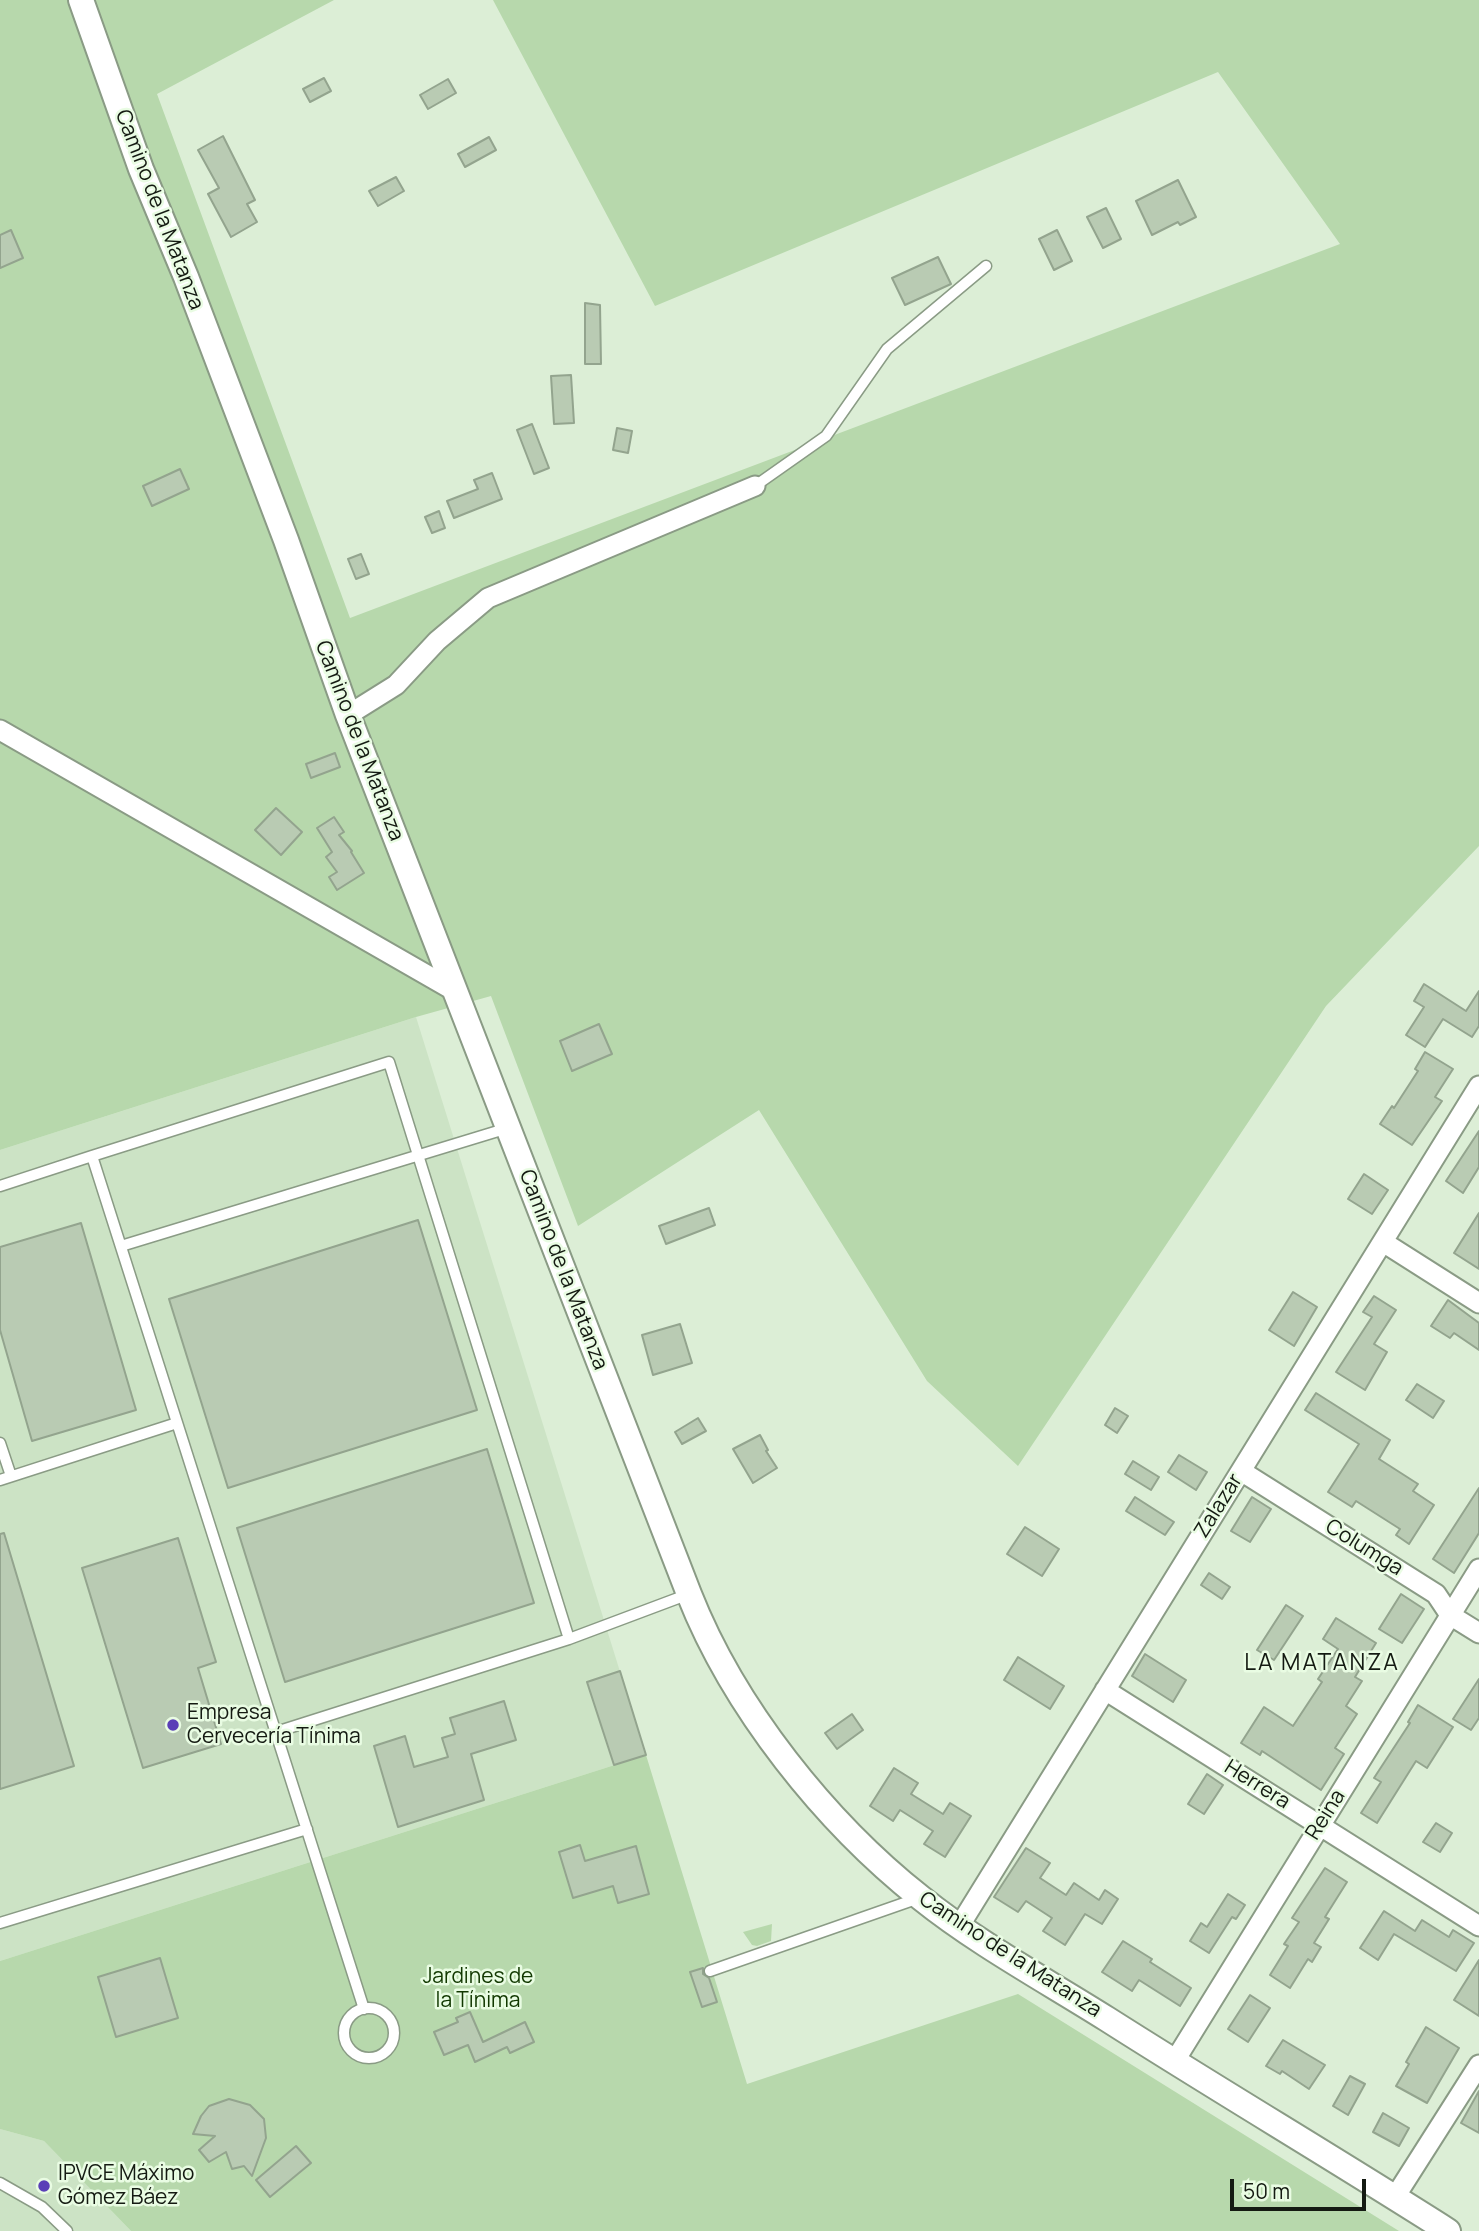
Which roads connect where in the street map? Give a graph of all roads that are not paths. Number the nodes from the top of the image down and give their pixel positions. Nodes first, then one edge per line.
1 (81, 0) edge
2 (986, 267) dead end
3 (755, 486) joint
4 (348, 715) junction
5 (0, 730) edge
6 (453, 990) junction
7 (1479, 1086) edge
8 (508, 1128) junction
9 (92, 1156) junction
10 (418, 1157) junction
11 (0, 1186) edge
12 (1383, 1242) junction
13 (121, 1246) junction
14 (1479, 1303) edge
15 (177, 1423) junction
16 (0, 1443) edge
17 (1241, 1471) junction
18 (11, 1476) junction
19 (0, 1480) edge
20 (1479, 1569) edge
21 (689, 1594) junction
22 (1450, 1615) junction
23 (1479, 1633) edge
24 (569, 1639) junction
25 (1105, 1690) junction
26 (276, 1732) junction
27 (1320, 1825) junction
28 (307, 1829) junction
29 (920, 1897) junction
30 (0, 1923) edge
31 (960, 1926) junction
32 (1479, 1926) edge
33 (710, 1971) dead end
34 (364, 2009) junction
35 (1174, 2062) junction
36 (1479, 2065) edge
37 (0, 2183) edge
38 (1395, 2197) junction
39 (67, 2231) edge
40 (1448, 2231) edge

1 - 4 street, Camino de la Matanza
2 - 3 lane
3 - 4 street
4 - 6 street, Camino de la Matanza
5 - 6 street
6 - 8 street, Camino de la Matanza
7 - 12 street, Zalazar
8 - 10 lane
8 - 21 street, Camino de la Matanza
9 - 10 lane
9 - 11 lane
9 - 13 lane
10 - 13 lane
10 - 24 lane
12 - 14 street
12 - 17 street, Zalazar
13 - 15 lane
15 - 18 lane
15 - 26 lane
16 - 18 lane
17 - 22 street, Columga
17 - 25 street, Zalazar
18 - 19 lane
20 - 22 street, Reina
21 - 24 lane
21 - 29 street, Camino de la Matanza
22 - 23 street, Columga
22 - 27 street, Reina
24 - 26 lane
25 - 27 street, Herrera
25 - 31 street, Zalazar
26 - 28 lane
27 - 32 street, Herrera
27 - 35 street, Reina
28 - 30 lane
28 - 34 lane
29 - 31 street, Camino de la Matanza
29 - 33 lane
31 - 35 street, Camino de la Matanza
34 - 34 lane
35 - 38 street, Camino de la Matanza
36 - 38 street
37 - 39 lane
38 - 40 street, Camino de la Matanza

